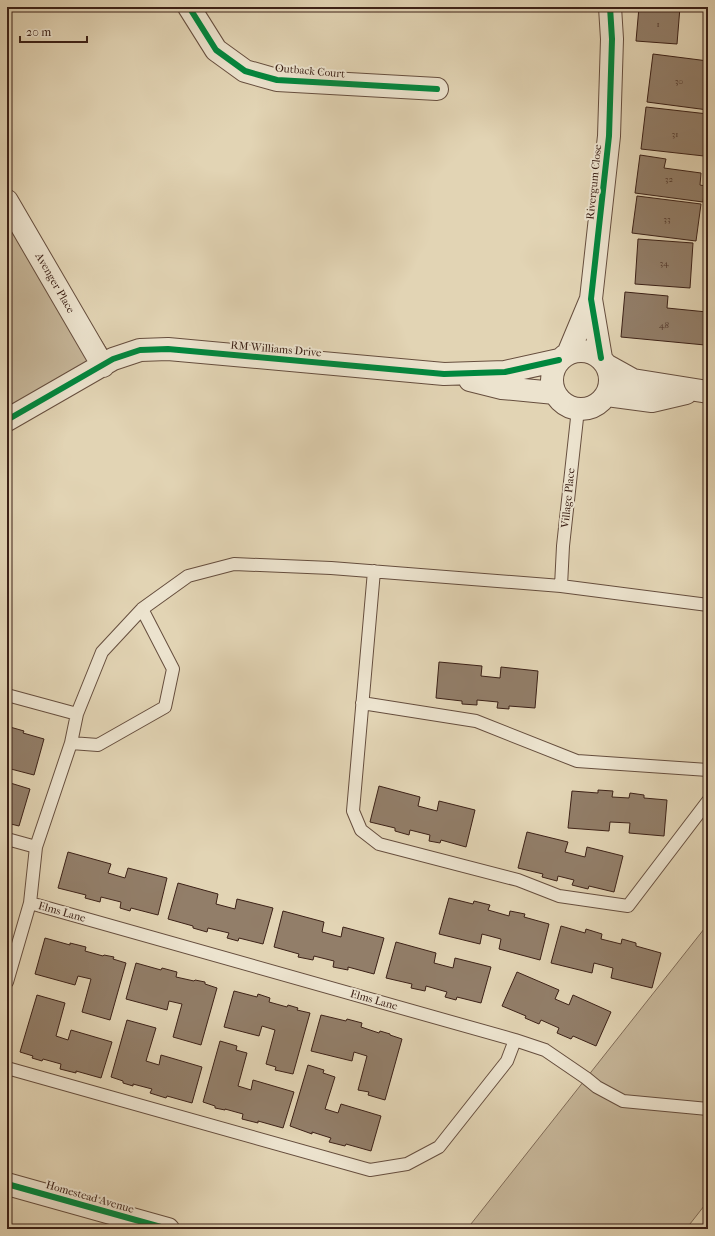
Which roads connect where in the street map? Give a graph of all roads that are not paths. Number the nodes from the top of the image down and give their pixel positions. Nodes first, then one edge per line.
1 (189, 7) edge
2 (610, 7) edge
3 (437, 89) dead end
4 (7, 200) edge
5 (591, 299) junction
6 (564, 357) junction
7 (604, 361) junction
8 (103, 366) junction
9 (444, 374) junction
10 (701, 392) edge
11 (554, 393) junction
12 (607, 395) junction
13 (578, 409) junction
14 (7, 420) edge
15 (374, 571) junction
16 (561, 586) junction
17 (708, 605) edge
18 (142, 608) junction
19 (7, 695) edge
20 (362, 703) junction
21 (77, 714) junction
22 (71, 743) junction
23 (708, 770) edge
24 (708, 801) edge
25 (7, 839) edge
26 (36, 847) junction
27 (30, 903) junction
28 (7, 982) edge
29 (515, 1040) junction
30 (7, 1057) edge
31 (7, 1067) edge
32 (708, 1108) edge
33 (7, 1184) edge
34 (136, 1225) edge
35 (168, 1229) edge

1 - 3 street, Outback Court
2 - 5 street, Rivergum Close
4 - 8 street, Avenger Place
5 - 6 street, Rivergum Close
5 - 7 street, Rivergum Close
6 - 7 street
6 - 9 street, RM Williams Drive
6 - 11 street
7 - 10 street
7 - 12 street
8 - 9 street, RM Williams Drive
8 - 14 street, RM Williams Drive
9 - 11 street, RM Williams Drive
10 - 12 street
11 - 13 street
12 - 13 street
13 - 16 lane, Village Place
15 - 16 lane
15 - 18 lane
15 - 20 lane
16 - 17 lane
18 - 21 lane
18 - 22 lane
19 - 21 lane
20 - 23 lane
20 - 24 lane
21 - 22 lane
22 - 26 lane
25 - 26 lane
26 - 27 lane
27 - 28 lane
27 - 29 lane, Elms Lane
29 - 31 lane
29 - 32 lane, Elms Lane
30 - 31 lane
33 - 34 street, Homestead Avenue
34 - 35 street, Homestead Avenue

